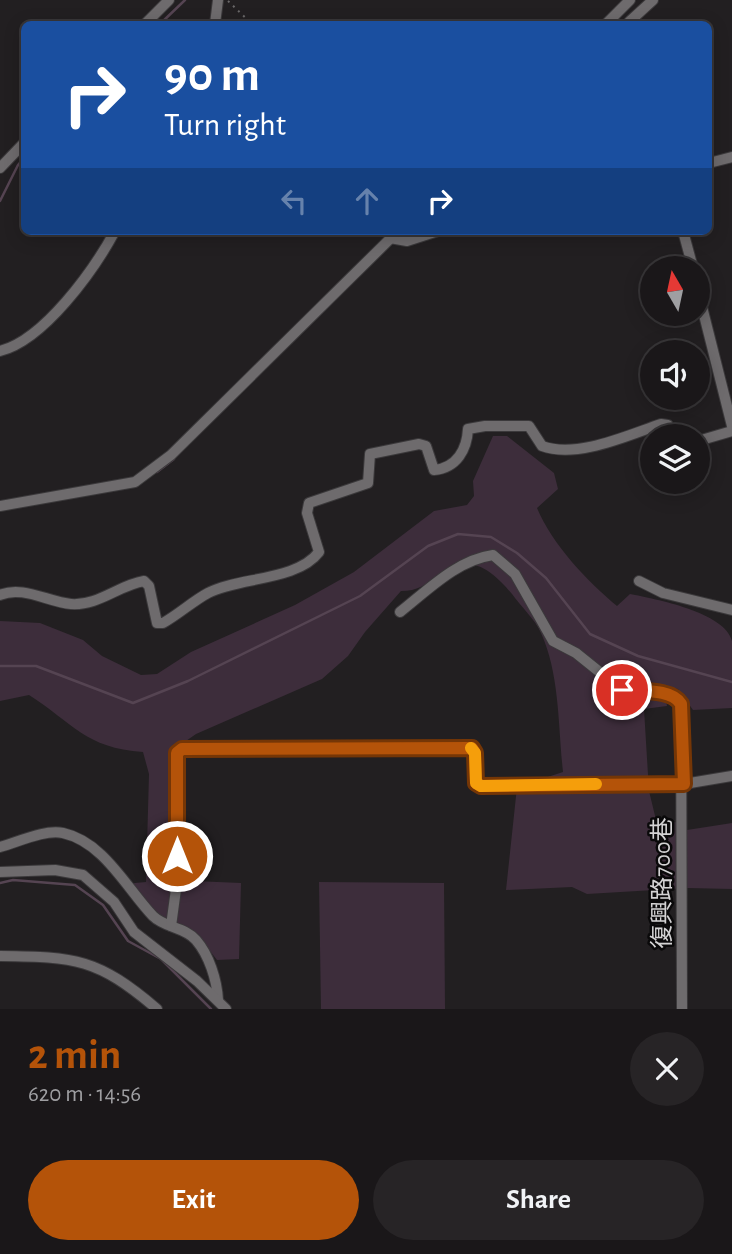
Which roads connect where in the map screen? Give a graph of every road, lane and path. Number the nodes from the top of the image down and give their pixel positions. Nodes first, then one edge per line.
1 (169, 0) edge
2 (218, 0) edge
3 (227, 0) edge
4 (630, 0) edge
5 (653, 0) edge
6 (625, 18) edge
7 (148, 21) edge
8 (215, 21) edge
9 (249, 21) edge
10 (21, 146) edge
11 (732, 157) edge
12 (712, 162) edge
13 (0, 168) edge
14 (112, 235) edge
15 (684, 235) edge
16 (396, 237) edge
17 (689, 256) edge
18 (707, 326) edge
19 (0, 351) edge
20 (732, 429) edge
21 (640, 432) edge
22 (710, 437) edge
23 (0, 506) edge
24 (639, 581) dead end
25 (0, 595) edge
26 (732, 610) edge
27 (400, 612) dead end
28 (732, 776) edge
29 (684, 784) junction
30 (0, 847) edge
31 (0, 873) edge
32 (170, 926) junction
33 (0, 956) edge
34 (218, 1000) junction
35 (157, 1009) edge
36 (226, 1009) edge
37 (682, 1009) edge

1 - 7 street
2 - 8 street
3 - 9 path
4 - 6 street
5 - 6 street
10 - 13 street
11 - 12 street
14 - 19 street
15 - 17 street
16 - 23 street
18 - 20 street
20 - 22 street
21 - 25 street
24 - 26 street
27 - 29 street, 復興路700巷
28 - 29 street
29 - 32 street
29 - 37 street, 復興路700巷
30 - 32 street
31 - 34 street
32 - 34 street
33 - 35 street
34 - 36 street

